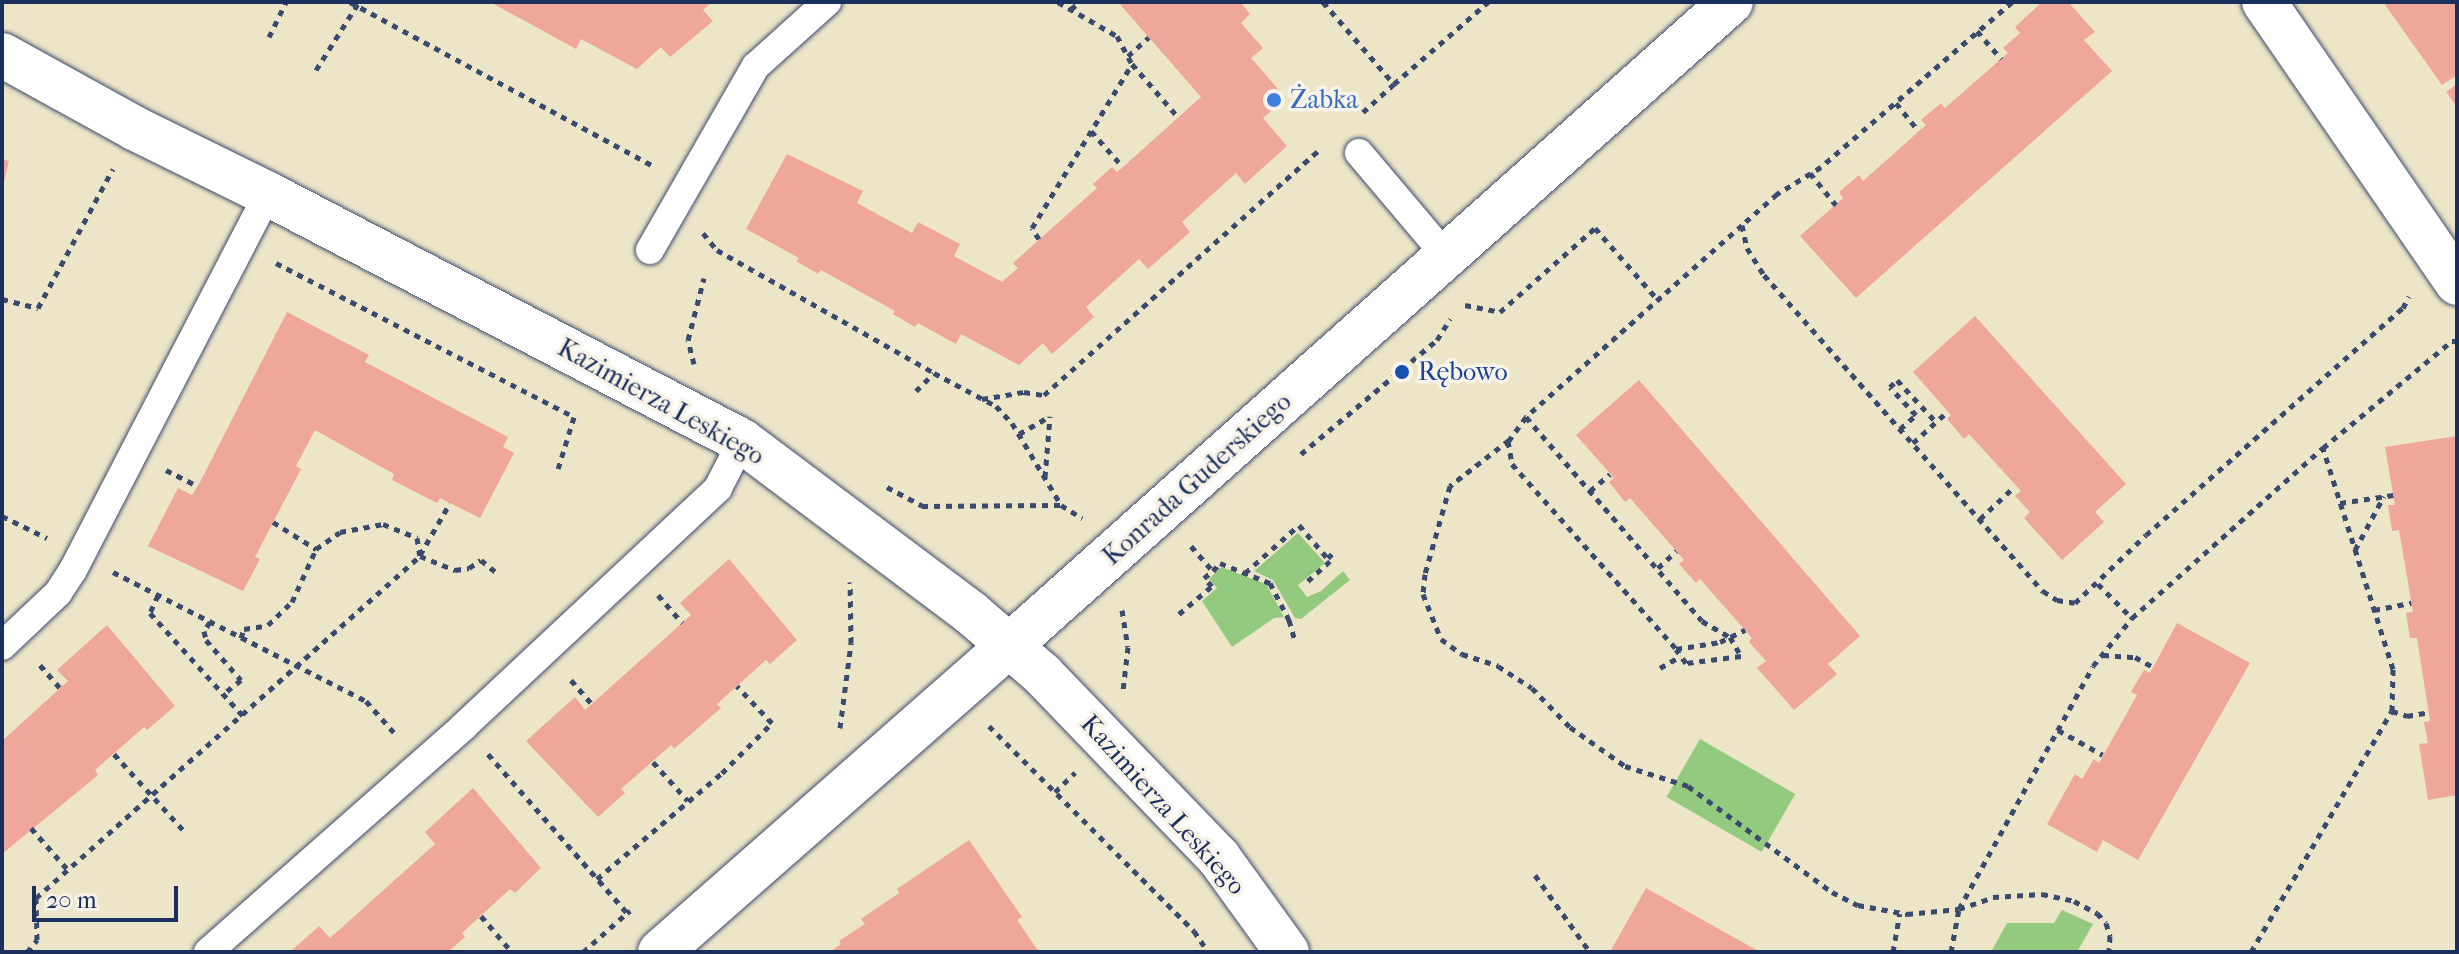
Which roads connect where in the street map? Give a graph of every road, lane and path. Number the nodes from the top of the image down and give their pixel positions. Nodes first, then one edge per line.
1 (286, 2) edge
2 (359, 2) edge
3 (827, 2) edge
4 (1058, 2) edge
5 (1080, 2) edge
6 (1323, 2) edge
7 (1488, 2) edge
8 (1731, 2) edge
9 (2012, 2) edge
10 (2264, 2) edge
11 (1071, 9) junction
12 (1977, 31) junction
13 (269, 37) dead end
14 (1149, 37) dead end
15 (2, 55) edge
16 (1128, 56) junction
17 (2001, 59) dead end
18 (1132, 64) junction
19 (316, 70) dead end
20 (1394, 84) junction
21 (1896, 103) junction
22 (1178, 117) dead end
23 (1356, 118) dead end
24 (134, 128) junction
25 (1091, 131) junction
26 (1919, 131) dead end
27 (1321, 149) dead end
28 (1359, 153) dead end
29 (1123, 167) dead end
30 (1810, 173) junction
31 (268, 194) junction
32 (1836, 205) dead end
33 (1742, 225) junction
34 (1039, 239) dead end
35 (243, 246) junction
36 (650, 250) dead end
37 (1446, 256) junction
38 (704, 278) dead end
39 (2437, 283) edge
40 (2, 299) edge
41 (1658, 300) junction
42 (1460, 304) dead end
43 (2457, 341) edge
44 (695, 370) dead end
45 (916, 391) dead end
46 (982, 399) junction
47 (1948, 411) dead end
48 (1526, 417) junction
49 (1936, 422) junction
50 (1900, 429) junction
51 (1019, 434) junction
52 (1509, 440) junction
53 (742, 441) junction
54 (1913, 443) junction
55 (2323, 448) junction
56 (558, 469) dead end
57 (1610, 474) dead end
58 (1045, 478) junction
59 (2015, 486) dead end
60 (1590, 491) junction
61 (2393, 495) dead end
62 (2384, 496) junction
63 (450, 503) dead end
64 (2340, 503) junction
65 (1080, 515) dead end
66 (1980, 519) junction
67 (273, 522) dead end
68 (1191, 546) dead end
69 (316, 549) junction
70 (1676, 551) dead end
71 (2355, 551) junction
72 (1334, 552) dead end
73 (420, 556) junction
74 (1328, 558) junction
75 (1658, 568) junction
76 (840, 571) dead end
77 (1213, 571) junction
78 (497, 573) dead end
79 (1245, 573) junction
80 (2098, 584) junction
81 (1303, 585) dead end
82 (2411, 603) dead end
83 (1122, 605) dead end
84 (669, 607) dead end
85 (2374, 610) junction
86 (1179, 614) dead end
87 (2132, 618) junction
88 (210, 622) junction
89 (682, 623) dead end
90 (1745, 630) dead end
91 (1730, 637) junction
92 (241, 638) junction
93 (1295, 641) dead end
94 (1010, 645) junction
95 (2, 646) edge
96 (1676, 649) junction
97 (2103, 655) junction
98 (1681, 656) junction
99 (2153, 667) dead end
100 (298, 668) junction
101 (1660, 668) dead end
102 (737, 686) dead end
103 (223, 694) junction
104 (2392, 711) junction
105 (2429, 712) dead end
106 (243, 716) junction
107 (987, 723) dead end
108 (840, 728) dead end
109 (2058, 730) junction
110 (1107, 741) junction
111 (114, 754) dead end
112 (2103, 755) dead end
113 (653, 762) dead end
114 (421, 763) junction
115 (152, 797) junction
116 (688, 801) junction
117 (31, 828) dead end
118 (184, 831) dead end
119 (68, 870) junction
120 (1535, 875) dead end
121 (597, 879) dead end
122 (1959, 909) junction
123 (627, 913) dead end
124 (1900, 914) junction
125 (481, 916) dead end
126 (27, 952) edge
127 (208, 952) edge
128 (512, 952) edge
129 (583, 952) edge
130 (660, 952) edge
131 (1208, 952) edge
132 (1287, 952) edge
133 (1590, 952) edge
134 (1893, 952) edge
135 (1951, 952) edge
136 (2109, 952) edge
137 (2251, 952) edge

1 - 13 path
2 - 19 path
3 - 36 lane
4 - 11 path
5 - 11 path
6 - 20 path
7 - 20 path
8 - 37 street, Konrada Guderskiego
9 - 12 path
10 - 39 street
11 - 16 path
12 - 17 path
12 - 21 path
14 - 16 path
15 - 24 street, Kazimierza Leskiego
16 - 18 path
18 - 22 path
18 - 25 path
20 - 23 path
21 - 26 path
21 - 30 path
24 - 31 street, Kazimierza Leskiego
24 - 40 path
25 - 29 path
25 - 34 path
27 - 46 path
28 - 37 lane
30 - 32 path
30 - 33 path
31 - 35 lane
31 - 53 street, Kazimierza Leskiego
33 - 41 path
33 - 50 path
35 - 56 path
35 - 95 lane
37 - 94 street, Konrada Guderskiego
38 - 44 path
39 - 80 path
41 - 42 path
41 - 48 path
43 - 55 path
45 - 46 path
46 - 51 path
47 - 49 path
48 - 52 path
48 - 60 path
49 - 50 path
49 - 54 path
50 - 54 path
51 - 58 path
51 - 58 path
52 - 96 path
52 - 124 path
53 - 94 street, Kazimierza Leskiego
53 - 114 lane
54 - 66 path
55 - 64 path
55 - 87 path
57 - 60 path
58 - 65 path
59 - 66 path
60 - 75 path
61 - 62 path
62 - 64 path
62 - 71 path
63 - 73 path
64 - 71 path
66 - 80 path
67 - 69 path
68 - 77 path
69 - 73 path
69 - 92 path
70 - 75 path
71 - 85 path
72 - 74 path
73 - 78 path
73 - 100 path
74 - 79 path
74 - 81 path
75 - 91 path
76 - 108 path
77 - 79 path
77 - 86 path
79 - 93 path
80 - 87 path
82 - 85 path
83 - 110 path
84 - 89 path
85 - 104 path
87 - 97 path
88 - 92 path
88 - 103 path
88 - 103 path
90 - 91 path
91 - 96 path
91 - 98 path
92 - 100 path
94 - 110 street, Kazimierza Leskiego
94 - 130 street, Konrada Guderskiego
96 - 98 path
97 - 99 path
97 - 109 path
98 - 101 path
100 - 106 path
100 - 114 path
102 - 116 path
103 - 106 path
104 - 105 path
104 - 137 path
106 - 115 path
107 - 131 path
109 - 112 path
109 - 122 path
110 - 132 street, Kazimierza Leskiego
111 - 115 path
113 - 116 path
114 - 127 lane
115 - 118 path
115 - 119 path
116 - 121 path
117 - 119 path
119 - 126 path
120 - 133 path
122 - 124 path
122 - 135 path
122 - 136 path
123 - 129 path
124 - 134 path
125 - 128 path

